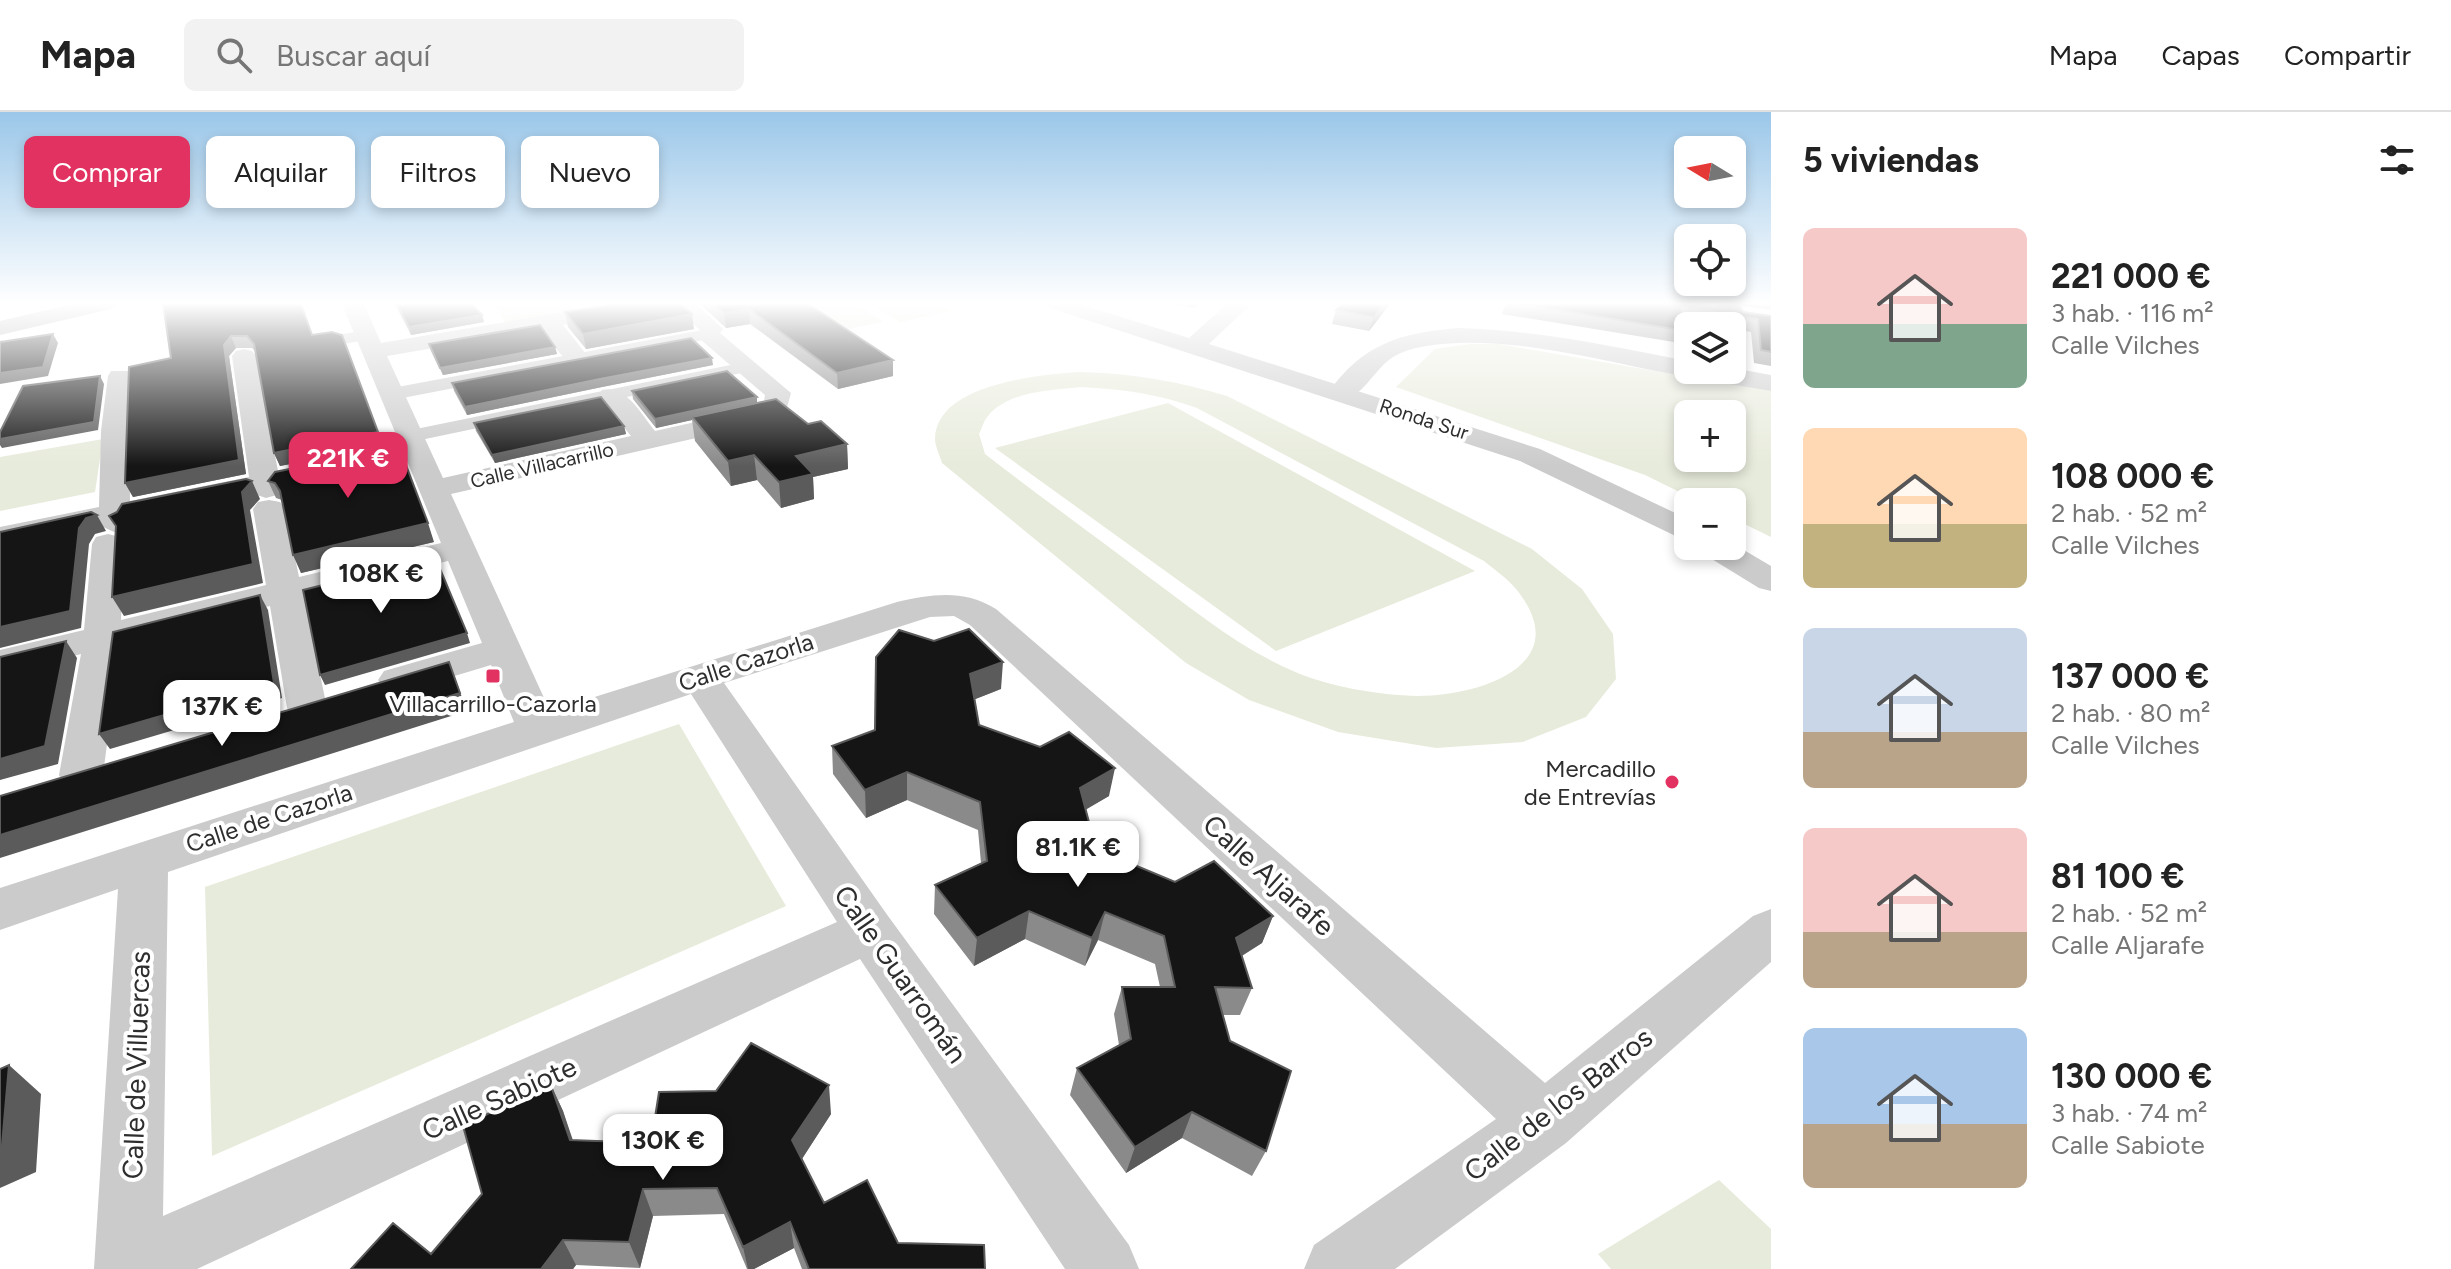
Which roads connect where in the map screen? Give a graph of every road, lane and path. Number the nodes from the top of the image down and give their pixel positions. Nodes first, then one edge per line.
1 (244, 358) edge
2 (371, 358) edge
3 (583, 358) edge
4 (735, 358) edge
5 (1228, 358) edge
6 (1377, 358) edge
7 (1626, 358) edge
8 (578, 359) joint
9 (1674, 366) edge
10 (745, 367) junction
11 (120, 376) dead end
12 (1746, 379) edge
13 (1771, 383) edge
14 (1342, 393) junction
15 (392, 394) junction
16 (611, 395) junction
17 (649, 441) junction
18 (405, 448) junction
19 (356, 463) edge
20 (434, 489) junction
21 (266, 493) junction
22 (1674, 524) edge
23 (112, 526) junction
24 (0, 537) edge
25 (460, 548) junction
26 (1737, 560) edge
27 (1771, 581) edge
28 (283, 591) junction
29 (955, 604) joint
30 (102, 639) junction
31 (504, 649) junction
32 (0, 662) edge
33 (700, 677) junction
34 (538, 729) junction
35 (126, 762) edge
36 (81, 775) junction
37 (41, 788) edge
38 (144, 860) junction
39 (0, 909) edge
40 (870, 931) junction
41 (1771, 931) edge
42 (1544, 1122) junction
43 (128, 1268) edge
44 (1105, 1269) edge
45 (1338, 1269) edge

1 - 21 street
2 - 15 street, Calle Villacarrillo
3 - 8 street
4 - 10 street, Calle Villacarrillo
5 - 14 street, Ronda Sur
6 - 14 street
7 - 9 street
8 - 15 street
10 - 16 street
10 - 17 street, Calle Villacarrillo
11 - 23 street
12 - 13 street
14 - 22 street, Ronda Sur
15 - 18 street, Calle Villacarrillo
16 - 17 street, Calle Villacarrillo
16 - 18 street
17 - 20 street, Calle Villacarrillo
18 - 20 street, Calle Villacarrillo
19 - 21 street
20 - 25 street, Calle Villacarrillo
21 - 23 street
21 - 28 street
23 - 24 street
23 - 30 street
25 - 28 street
25 - 31 street, Calle Villacarrillo
26 - 27 street
28 - 30 street
28 - 31 street
29 - 33 street, Calle Cazorla
29 - 42 street, Calle Aljarafe
30 - 32 street
30 - 36 street
31 - 34 street, Calle Villacarrillo
33 - 34 street, Calle Cazorla
33 - 40 street, Calle Guarromán
34 - 38 street, Calle de Cazorla
35 - 36 street
36 - 37 street
38 - 39 street, Calle de Cazorla
38 - 43 street, Calle de Villuercas
40 - 43 street, Calle Sabiote
40 - 44 street, Calle Guarromán
41 - 42 street, Calle de los Barros
42 - 45 street, Calle de los Barros

